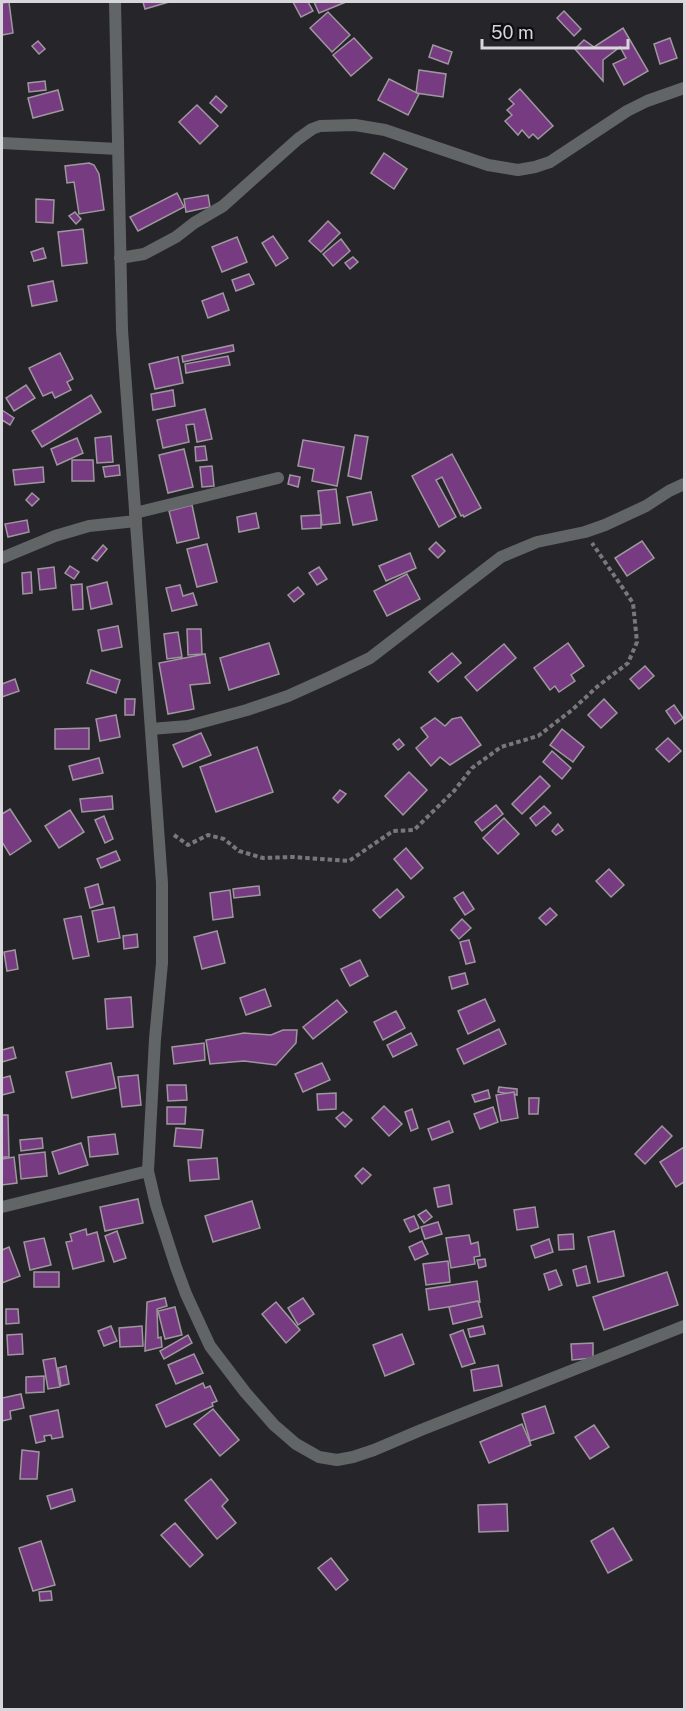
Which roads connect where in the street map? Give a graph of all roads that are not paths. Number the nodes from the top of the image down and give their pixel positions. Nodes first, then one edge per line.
1 (115, 2) edge
2 (684, 88) edge
3 (2, 142) edge
4 (118, 149) junction
5 (120, 258) junction
6 (278, 478) dead end
7 (684, 484) edge
8 (135, 517) junction
9 (2, 558) edge
10 (151, 729) junction
11 (148, 1172) junction
12 (2, 1207) edge
13 (684, 1326) edge

1 - 4 street
2 - 5 street
3 - 4 street
4 - 5 street
5 - 8 street
6 - 8 street
7 - 10 street
8 - 9 street
8 - 10 street
10 - 11 street
11 - 12 street
11 - 13 street

